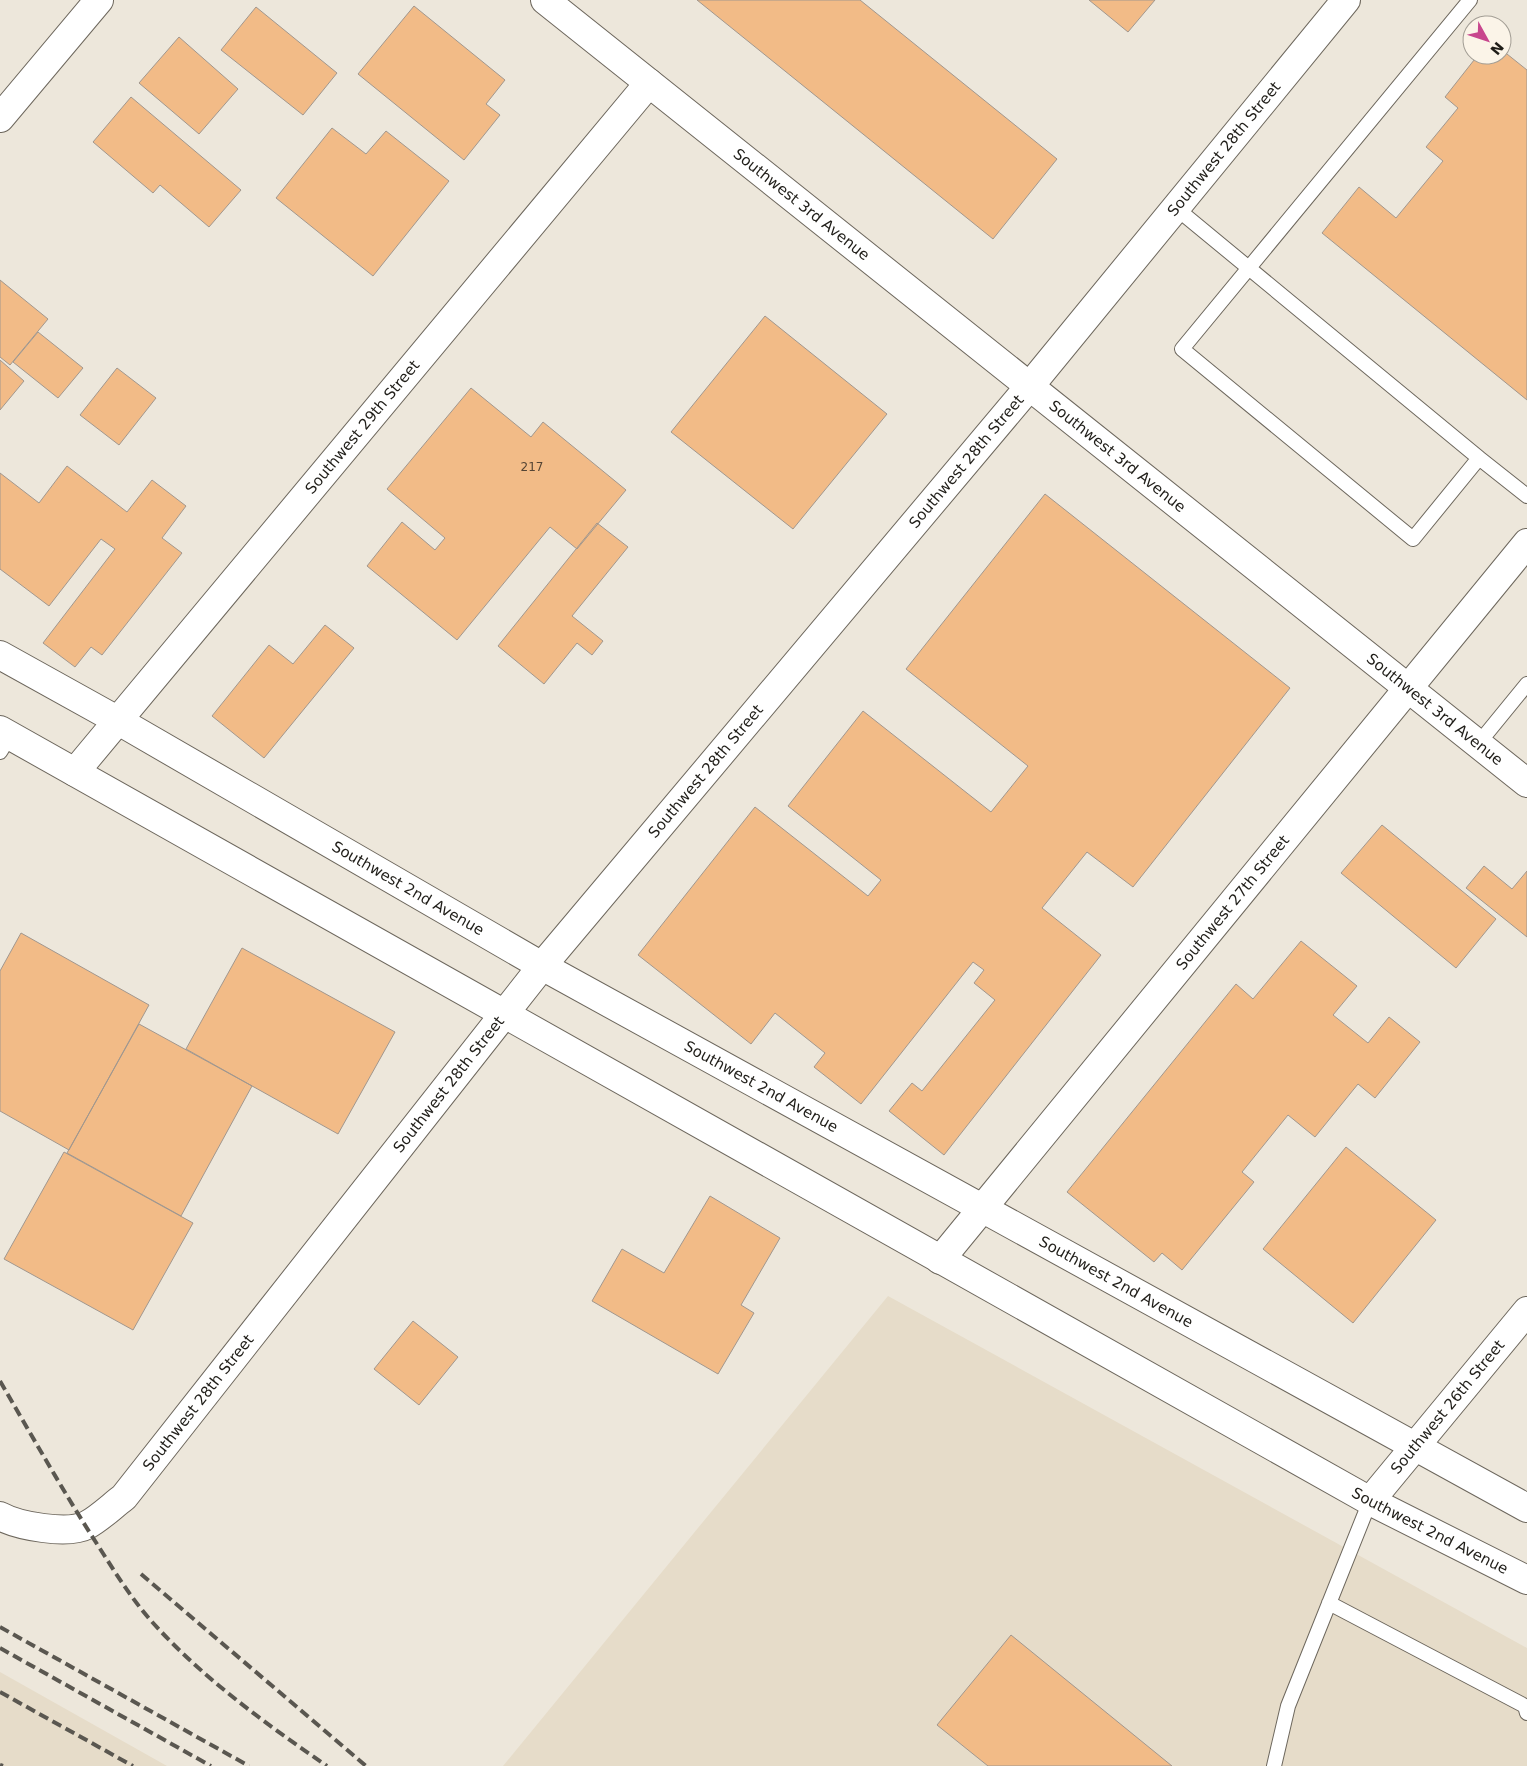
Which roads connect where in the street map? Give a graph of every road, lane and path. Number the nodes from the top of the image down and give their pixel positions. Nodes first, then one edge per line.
1 (99, 0) edge
2 (544, 0) edge
3 (1346, 0) edge
4 (1470, 0) edge
5 (649, 83) junction
6 (0, 118) edge
7 (1176, 208) junction
8 (1249, 269) junction
9 (1029, 387) junction
10 (1479, 458) junction
11 (1527, 496) edge
12 (1527, 543) edge
13 (0, 655) edge
14 (1527, 684) edge
15 (1407, 689) junction
16 (117, 720) junction
17 (3, 739) edge
18 (1478, 744) junction
19 (75, 772) junction
20 (1527, 783) edge
21 (542, 966) junction
22 (506, 1013) junction
23 (982, 1209) junction
24 (940, 1260) junction
25 (1527, 1311) edge
26 (1413, 1447) junction
27 (1370, 1501) junction
28 (1527, 1508) edge
29 (0, 1516) edge
30 (1527, 1580) edge
31 (1329, 1604) junction
32 (1527, 1713) edge
33 (1274, 1766) edge

1 - 6 street
2 - 5 street, Southwest 3rd Avenue
3 - 7 street, Southwest 28th Street
4 - 8 lane
5 - 9 street, Southwest 3rd Avenue
5 - 16 street, Southwest 29th Street
7 - 8 lane
7 - 9 street, Southwest 28th Street
8 - 10 lane
8 - 10 lane
9 - 15 street, Southwest 3rd Avenue
9 - 21 street, Southwest 28th Street
10 - 11 lane
12 - 15 street, Southwest 27th Street
13 - 16 street, Southwest 2nd Avenue
14 - 18 lane
15 - 18 street, Southwest 3rd Avenue
15 - 23 street, Southwest 27th Street
16 - 19 street, Southwest 29th Street
16 - 21 street, Southwest 2nd Avenue
17 - 19 street, Southwest 2nd Avenue
18 - 20 street, Southwest 3rd Avenue
19 - 22 street, Southwest 2nd Avenue
21 - 22 street, Southwest 28th Street
21 - 23 street, Southwest 2nd Avenue
22 - 24 street, Southwest 2nd Avenue
22 - 29 street, Southwest 28th Street
23 - 24 street, Southwest 27th Street
23 - 26 street, Southwest 2nd Avenue
24 - 27 street, Southwest 2nd Avenue
25 - 26 street, Southwest 26th Street
26 - 27 street, Southwest 26th Street
26 - 28 street, Southwest 2nd Avenue
27 - 30 street, Southwest 2nd Avenue
27 - 31 lane
31 - 32 lane
31 - 33 lane

